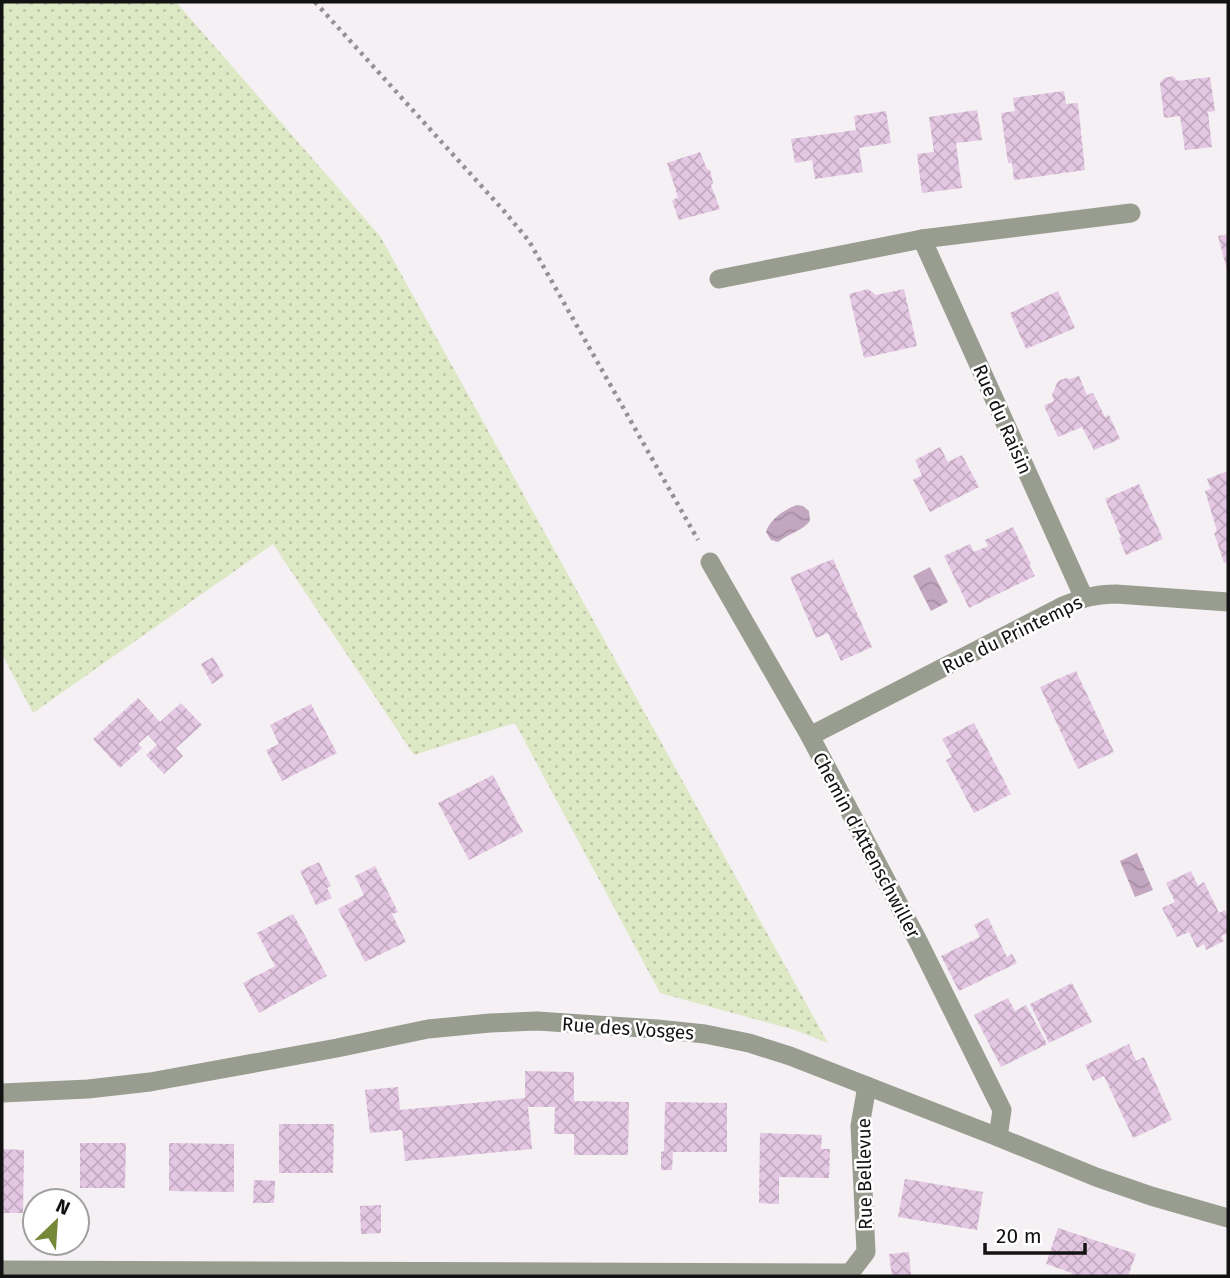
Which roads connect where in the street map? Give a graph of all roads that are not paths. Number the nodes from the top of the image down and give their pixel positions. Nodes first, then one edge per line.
1 (1131, 213) dead end
2 (922, 239) junction
3 (719, 279) dead end
4 (710, 562) road end
5 (1084, 598) junction
6 (1228, 602) edge
7 (810, 736) junction
8 (867, 1086) junction
9 (2, 1093) edge
10 (998, 1137) junction
11 (1228, 1219) edge
12 (2, 1270) edge
13 (153, 1273) edge
14 (344, 1274) edge

1 - 2 street
2 - 3 street
2 - 5 street, Rue du Raisin
4 - 7 street, Chemin d'Attenschwiller
5 - 6 street, Rue du Printemps
5 - 7 street, Rue du Printemps
7 - 10 street, Chemin d'Attenschwiller
8 - 9 street, Rue des Vosges
8 - 10 street, Rue des Vosges
8 - 14 street, Rue Bellevue
10 - 11 street, Rue des Vosges
12 - 13 street, Rue Bellevue
13 - 14 street, Rue Bellevue

